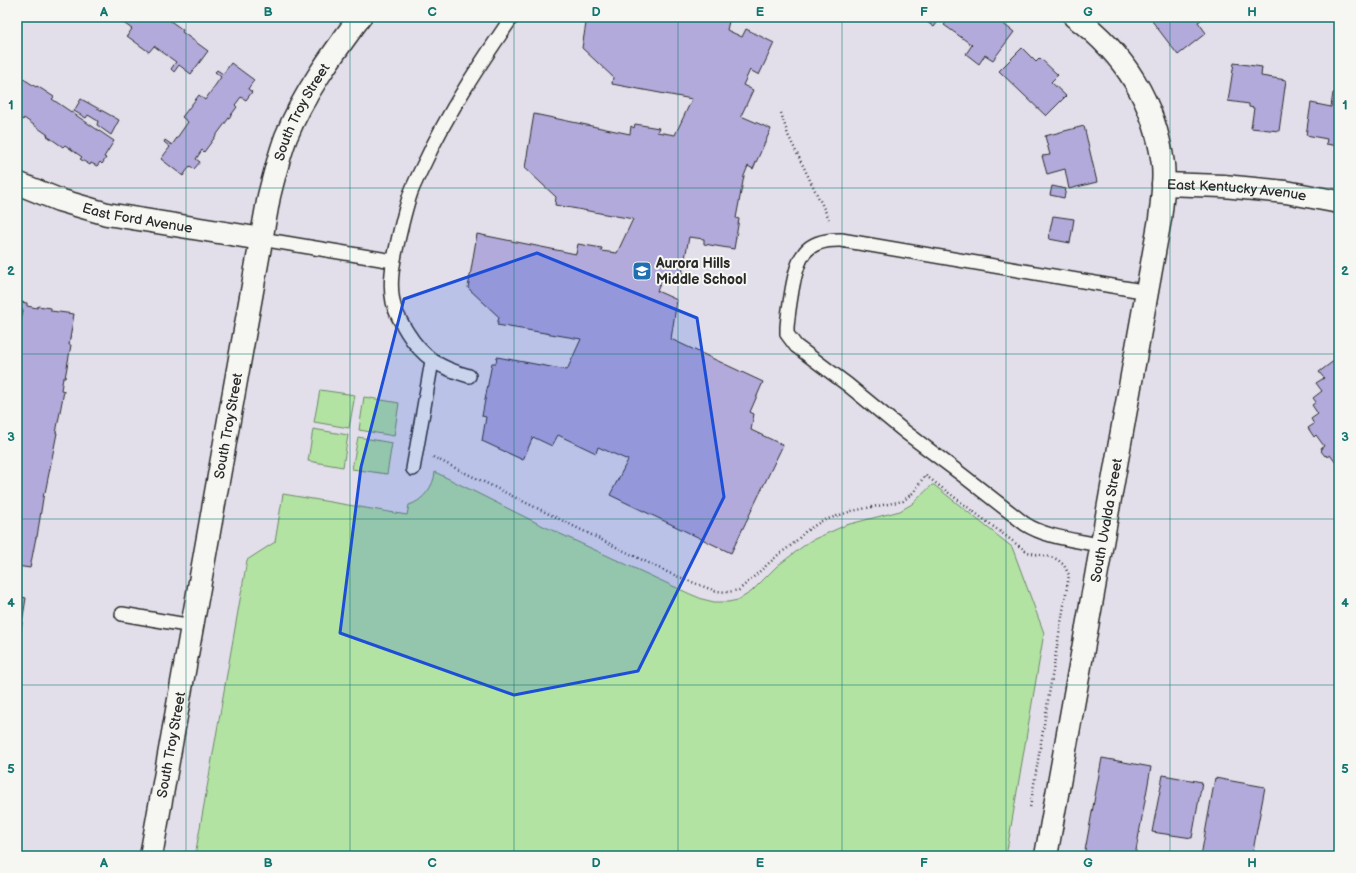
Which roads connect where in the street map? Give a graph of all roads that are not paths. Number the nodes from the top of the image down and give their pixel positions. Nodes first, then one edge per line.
1 (360, 17) edge
2 (512, 17) edge
3 (1075, 17) edge
4 (17, 183) edge
5 (1163, 184) junction
6 (1339, 202) edge
7 (261, 239) junction
8 (393, 261) junction
9 (1148, 292) junction
10 (432, 361) junction
11 (469, 376) dead end
12 (413, 469) dead end
13 (1102, 546) junction
14 (122, 614) dead end
15 (192, 626) junction
16 (151, 856) edge
17 (1046, 856) edge

1 - 7 street, South Troy Street
2 - 8 lane
3 - 5 street, East Kentucky Avenue
4 - 7 street, East Ford Avenue
5 - 6 street, East Kentucky Avenue
5 - 9 street, South Uvalda Street
7 - 8 lane
7 - 15 street, South Troy Street
8 - 10 lane
9 - 13 street, South Uvalda Street
9 - 13 lane
10 - 11 lane
10 - 12 lane
13 - 17 street, South Uvalda Street
14 - 15 lane
15 - 16 street, South Troy Street

